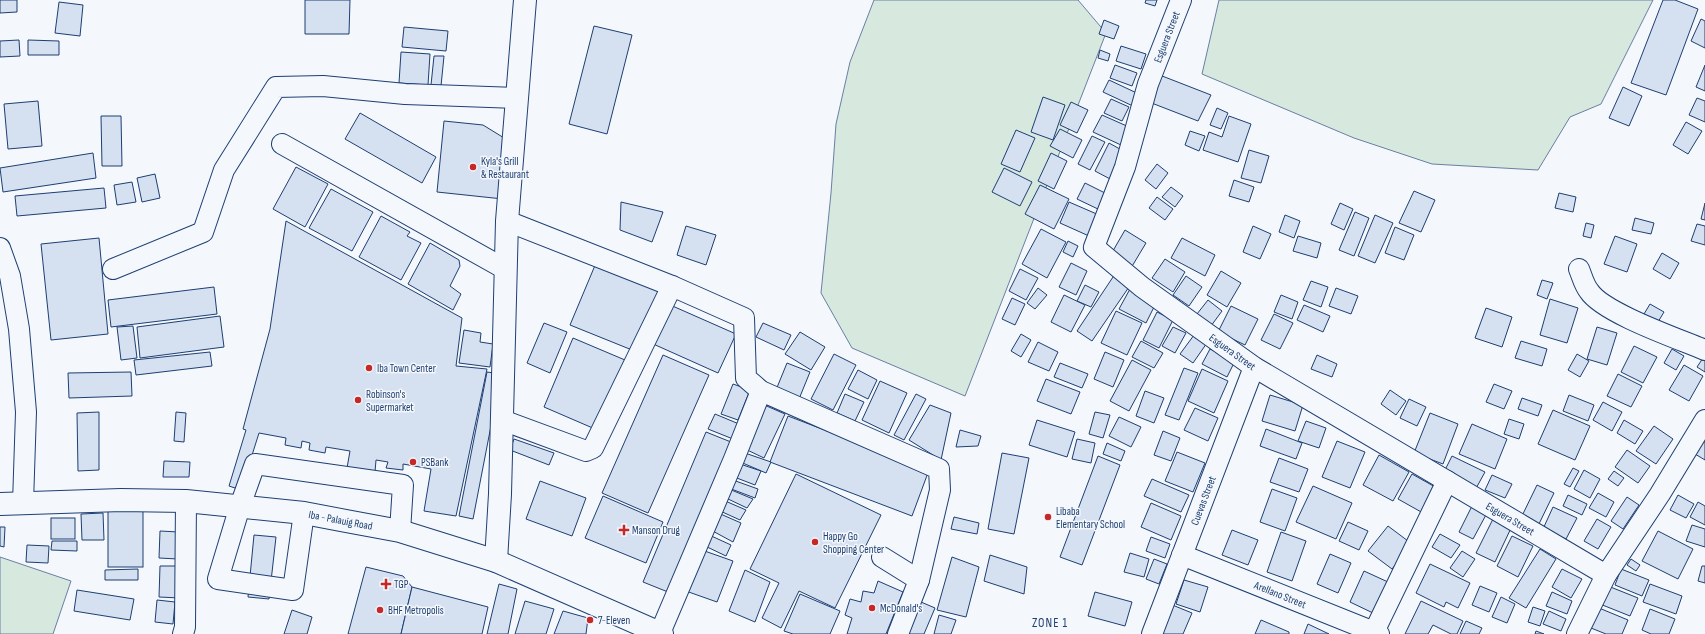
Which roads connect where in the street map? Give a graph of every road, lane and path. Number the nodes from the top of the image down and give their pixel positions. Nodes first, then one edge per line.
1 (525, 0) edge
2 (1181, 0) edge
3 (517, 98) junction
4 (282, 144) dead end
5 (507, 221) junction
6 (0, 248) edge
7 (113, 269) dead end
8 (506, 269) junction
9 (1578, 269) dead end
10 (5, 276) edge
11 (672, 286) junction
12 (1705, 350) edge
13 (1254, 367) junction
14 (761, 391) junction
15 (502, 420) junction
16 (1705, 420) edge
17 (1447, 481) junction
18 (186, 501) junction
19 (23, 503) junction
20 (0, 504) edge
21 (240, 506) junction
22 (304, 513) junction
23 (400, 532) junction
24 (1182, 555) junction
25 (882, 557) dead end
26 (496, 560) junction
27 (1606, 575) junction
28 (919, 580) junction
29 (1375, 633) edge
30 (183, 634) edge
31 (661, 634) edge
32 (898, 634) edge
33 (1152, 634) edge
34 (1577, 634) edge

1 - 3 main road
2 - 13 street, Esguera Street
3 - 5 main road
3 - 7 street
4 - 8 street
5 - 8 main road
5 - 11 street
6 - 10 street
8 - 15 main road
9 - 12 street
10 - 19 street
11 - 14 street
11 - 15 street
13 - 17 street, Esguera Street
13 - 24 street, Cuevas Street
14 - 28 street
14 - 31 street
15 - 26 main road
16 - 27 street
17 - 27 street, Esguera Street
17 - 29 street
18 - 19 main road, Iba - Palauig Road
18 - 21 main road, Iba - Palauig Road
18 - 30 street
19 - 20 main road, Iba - Palauig Road
21 - 22 main road, Iba - Palauig Road
21 - 22 street
21 - 23 street
22 - 23 main road, Iba - Palauig Road
23 - 26 main road, Iba - Palauig Road
24 - 29 street, Arellano Street
24 - 33 street, Cuevas Street
25 - 28 street
26 - 31 main road, Iba - Palauig Road
27 - 34 street
28 - 32 street

